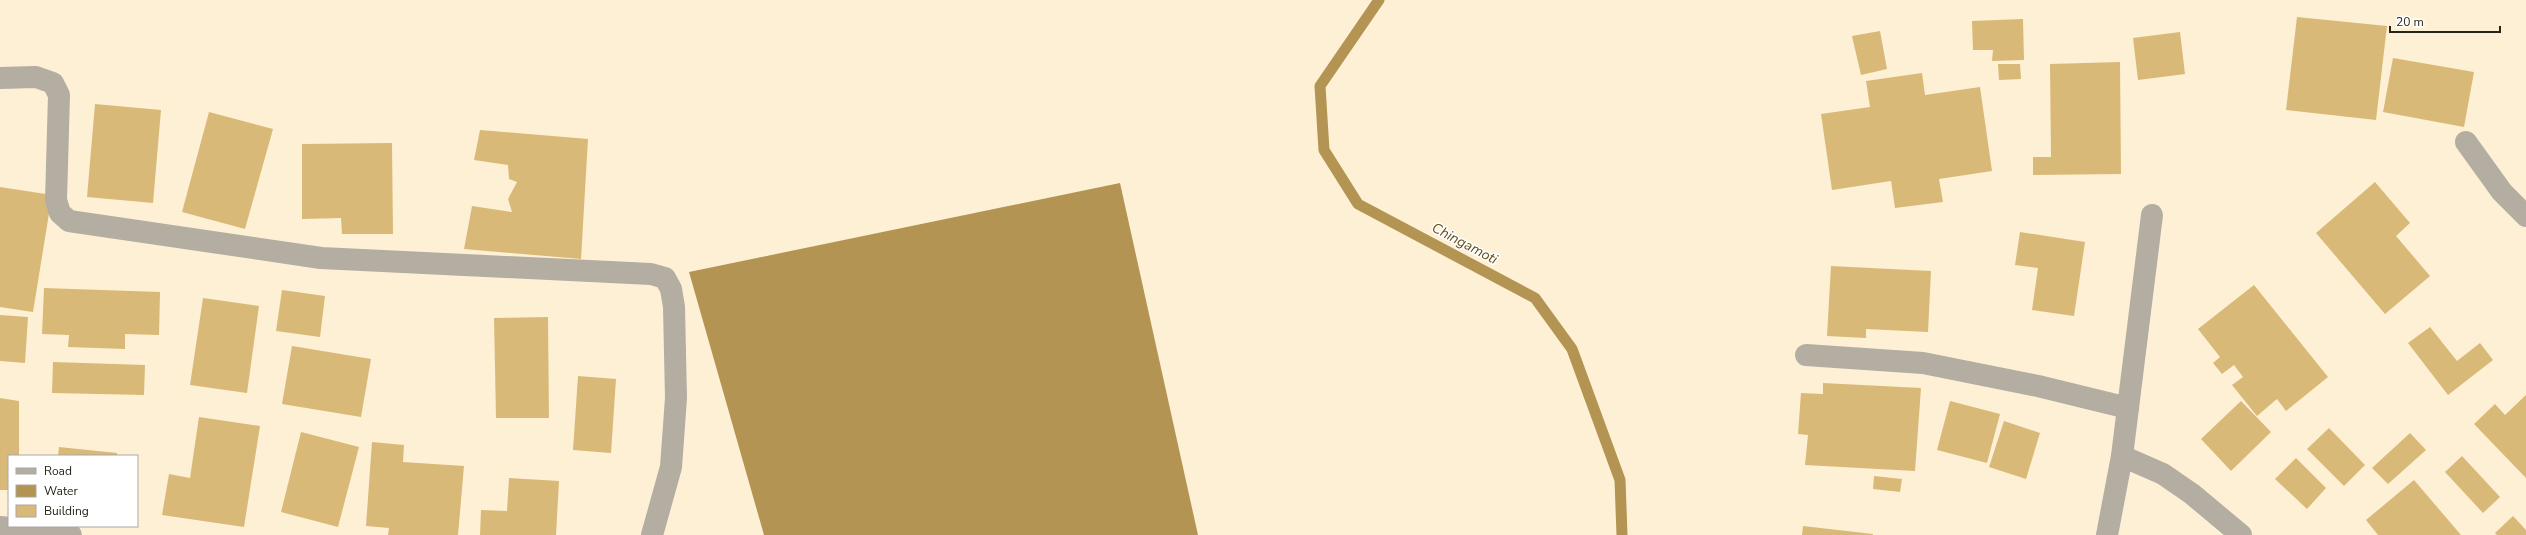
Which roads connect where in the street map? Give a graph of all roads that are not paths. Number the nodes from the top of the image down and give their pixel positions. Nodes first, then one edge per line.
1 (0, 78) edge
2 (2466, 142) dead end
3 (2152, 215) dead end
4 (2526, 216) edge
5 (1806, 355) dead end
6 (2128, 408) junction
7 (2122, 456) junction
8 (0, 527) edge
9 (71, 535) edge
10 (652, 535) edge
11 (2107, 535) edge
12 (2241, 535) edge

1 - 10 street
2 - 4 street
3 - 6 street
5 - 6 street
6 - 7 street
7 - 11 street
7 - 12 street
8 - 9 street

